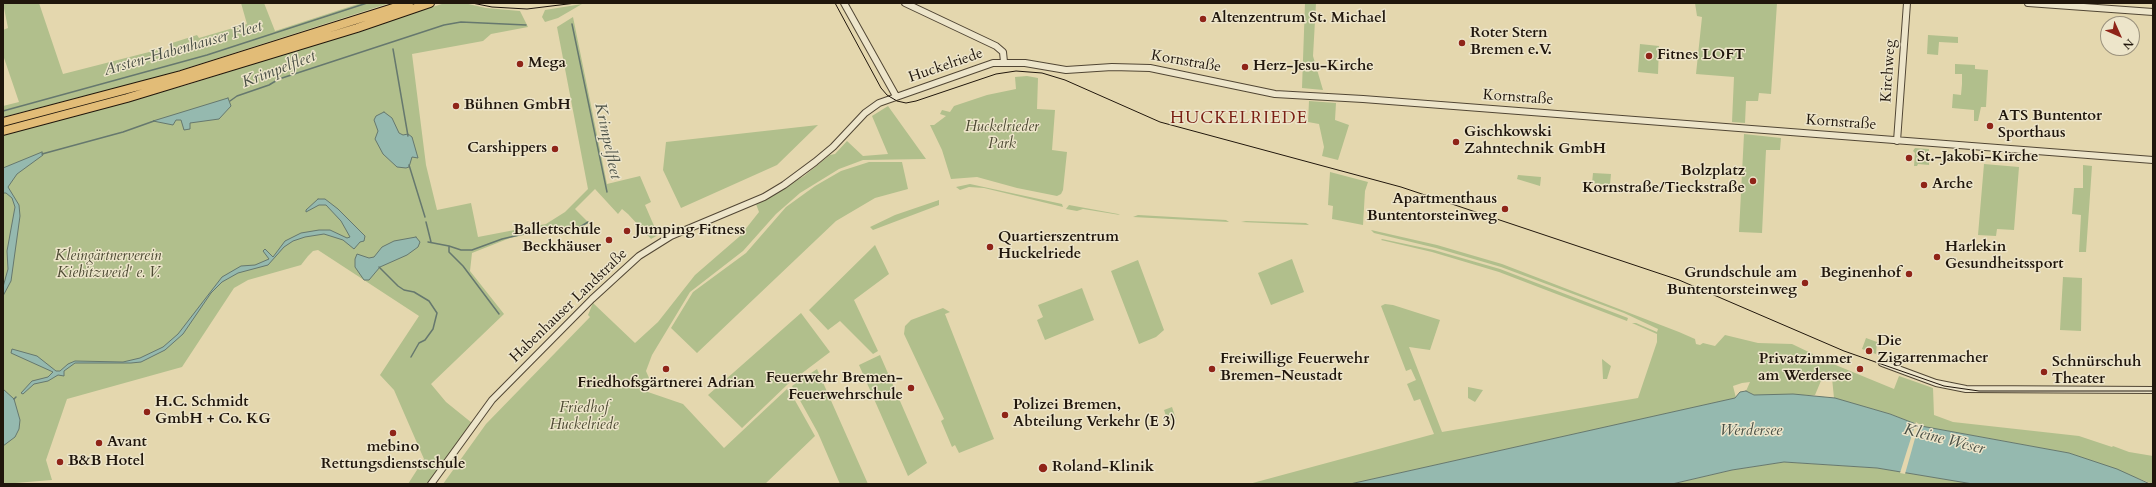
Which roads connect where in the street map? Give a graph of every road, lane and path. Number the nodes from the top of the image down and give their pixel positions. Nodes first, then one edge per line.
1 (409, 3) edge
2 (430, 3) edge
3 (844, 3) edge
4 (905, 3) edge
5 (1907, 3) edge
6 (2028, 3) edge
7 (2153, 12) edge
8 (1004, 62) junction
9 (896, 96) junction
10 (3, 122) edge
11 (3, 131) edge
12 (1898, 140) junction
13 (2153, 160) edge
14 (1882, 363) dead end
15 (2153, 390) edge
16 (431, 484) edge

1 - 10 highway
2 - 11 highway
3 - 9 street
4 - 8 street
5 - 12 street, Kirchweg
6 - 7 street
8 - 9 street, Huckelriede
8 - 12 street, Kornstraße
9 - 16 street, Habenhauser Landstraße
12 - 13 street, Kornstraße
14 - 15 street

